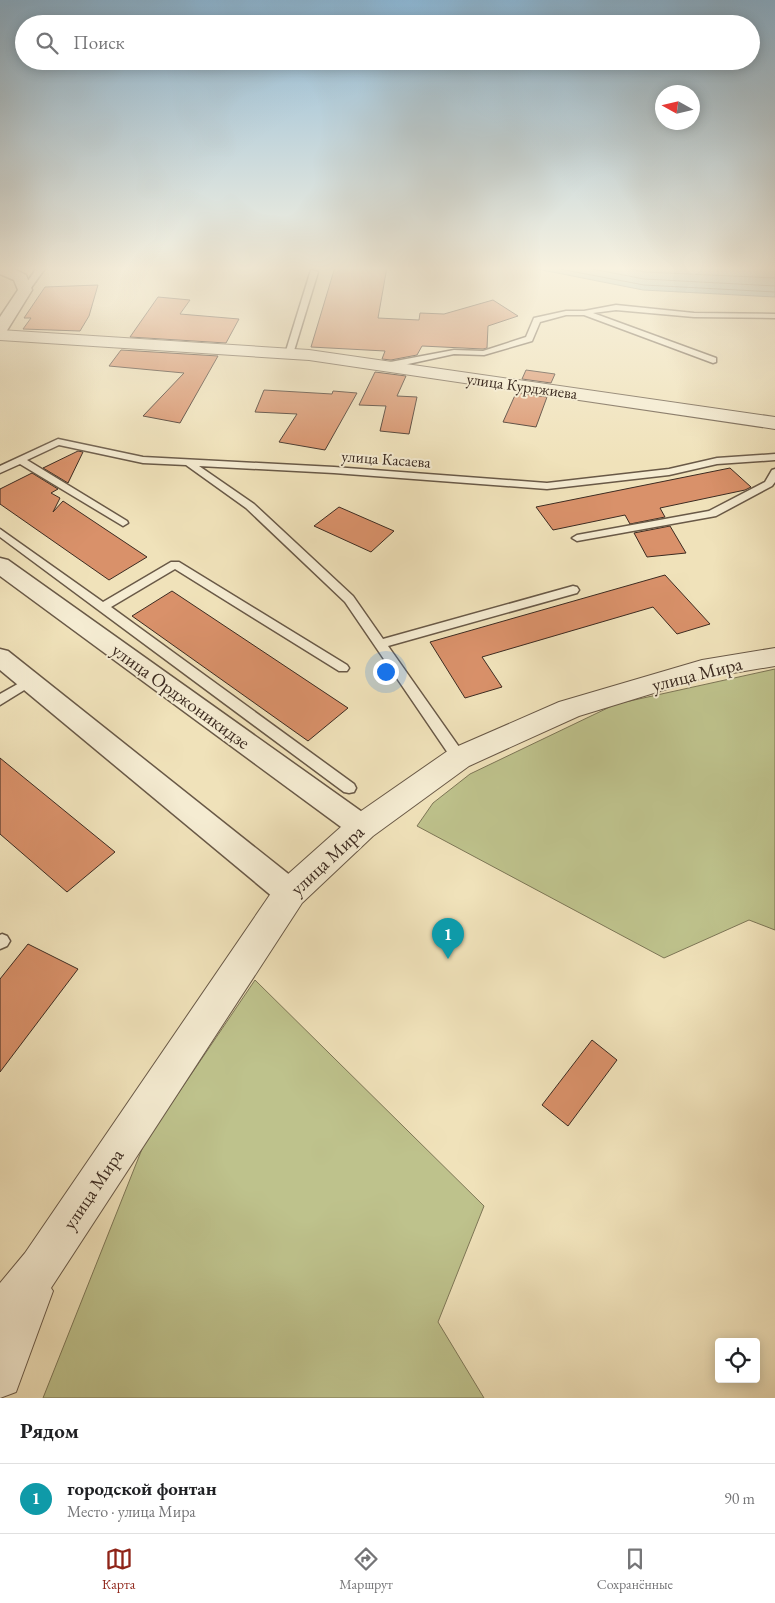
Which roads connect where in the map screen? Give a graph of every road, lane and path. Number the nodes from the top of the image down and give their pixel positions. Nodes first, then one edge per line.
1 (296, 332) edge
2 (532, 332) edge
3 (637, 332) edge
4 (0, 335) edge
5 (289, 354) junction
6 (713, 360) dead end
7 (386, 366) junction
8 (775, 423) edge
9 (775, 457) edge
10 (20, 460) junction
11 (189, 463) junction
12 (0, 470) edge
13 (775, 472) edge
14 (123, 522) dead end
15 (0, 532) edge
16 (577, 538) dead end
17 (0, 565) edge
18 (573, 590) dead end
19 (103, 607) junction
20 (380, 644) junction
21 (0, 657) edge
22 (775, 657) edge
23 (343, 668) dead end
24 (30, 681) junction
25 (0, 700) edge
26 (459, 758) junction
27 (349, 788) dead end
28 (362, 827) junction
29 (290, 893) junction
30 (40, 1268) junction
31 (0, 1318) edge
32 (0, 1376) edge

1 - 5 lane
2 - 7 lane
3 - 6 lane
4 - 5 street, улица Курджиева
5 - 7 street, улица Курджиева
7 - 8 street, улица Курджиева
9 - 11 lane, улица Касаева
10 - 11 lane, улица Касаева
10 - 12 lane, улица Касаева
10 - 14 lane
11 - 20 lane
13 - 16 lane
15 - 19 lane
17 - 28 street, улица Орджоникидзе
18 - 20 lane
19 - 23 lane
19 - 27 lane
20 - 26 lane
21 - 24 street
22 - 26 street, улица Мира
24 - 25 lane
24 - 29 street
26 - 28 street, улица Мира
28 - 29 street, улица Мира
29 - 30 street, улица Мира
30 - 31 street, улица Мира
30 - 32 street, улица Мира

